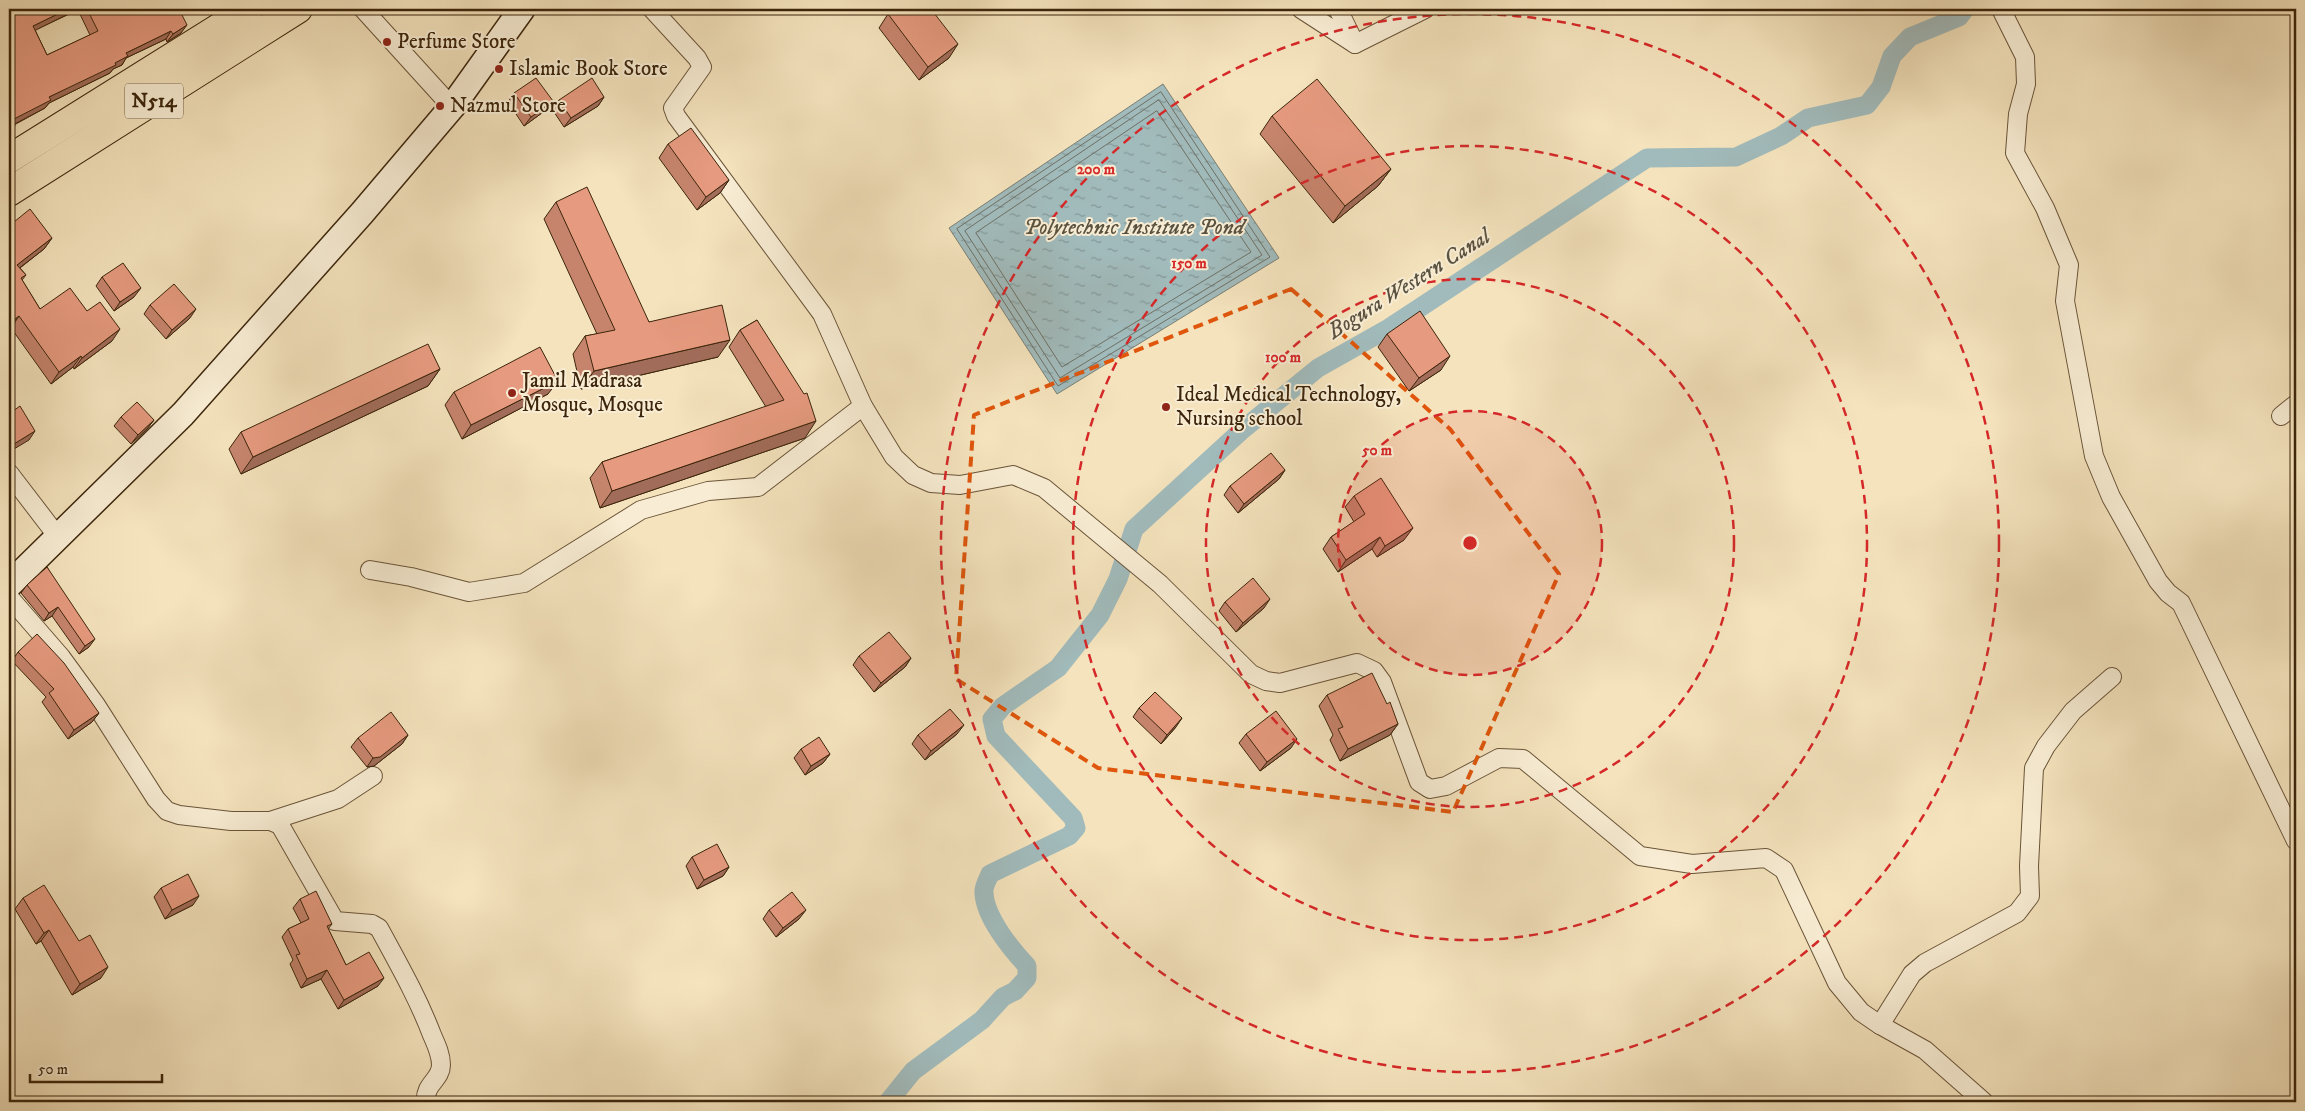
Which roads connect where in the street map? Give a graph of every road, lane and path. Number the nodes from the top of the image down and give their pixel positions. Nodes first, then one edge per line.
1 (249, 9) edge
2 (298, 9) edge
3 (363, 9) edge
4 (522, 9) edge
5 (652, 9) edge
6 (1301, 9) edge
7 (1338, 9) edge
8 (1425, 9) edge
9 (2001, 9) edge
10 (1355, 44) junction
11 (452, 107) junction
12 (9, 159) edge
13 (9, 192) edge
14 (2296, 404) edge
15 (863, 406) junction
16 (2281, 416) dead end
17 (9, 473) edge
18 (58, 537) junction
19 (370, 570) dead end
20 (9, 585) edge
21 (9, 596) edge
22 (2112, 677) dead end
23 (373, 776) dead end
24 (270, 821) junction
25 (2296, 841) edge
26 (1880, 1024) junction
27 (426, 1102) edge
28 (1984, 1102) edge

1 - 12 highway, N514
2 - 13 highway, N514
3 - 11 street
4 - 11 street
5 - 15 street
6 - 10 street
7 - 10 street
8 - 10 street
9 - 25 street
11 - 18 street
14 - 16 street
15 - 19 street
15 - 26 street
17 - 18 street
18 - 20 street
21 - 24 street
22 - 26 street
23 - 24 street
24 - 27 street
26 - 28 street

